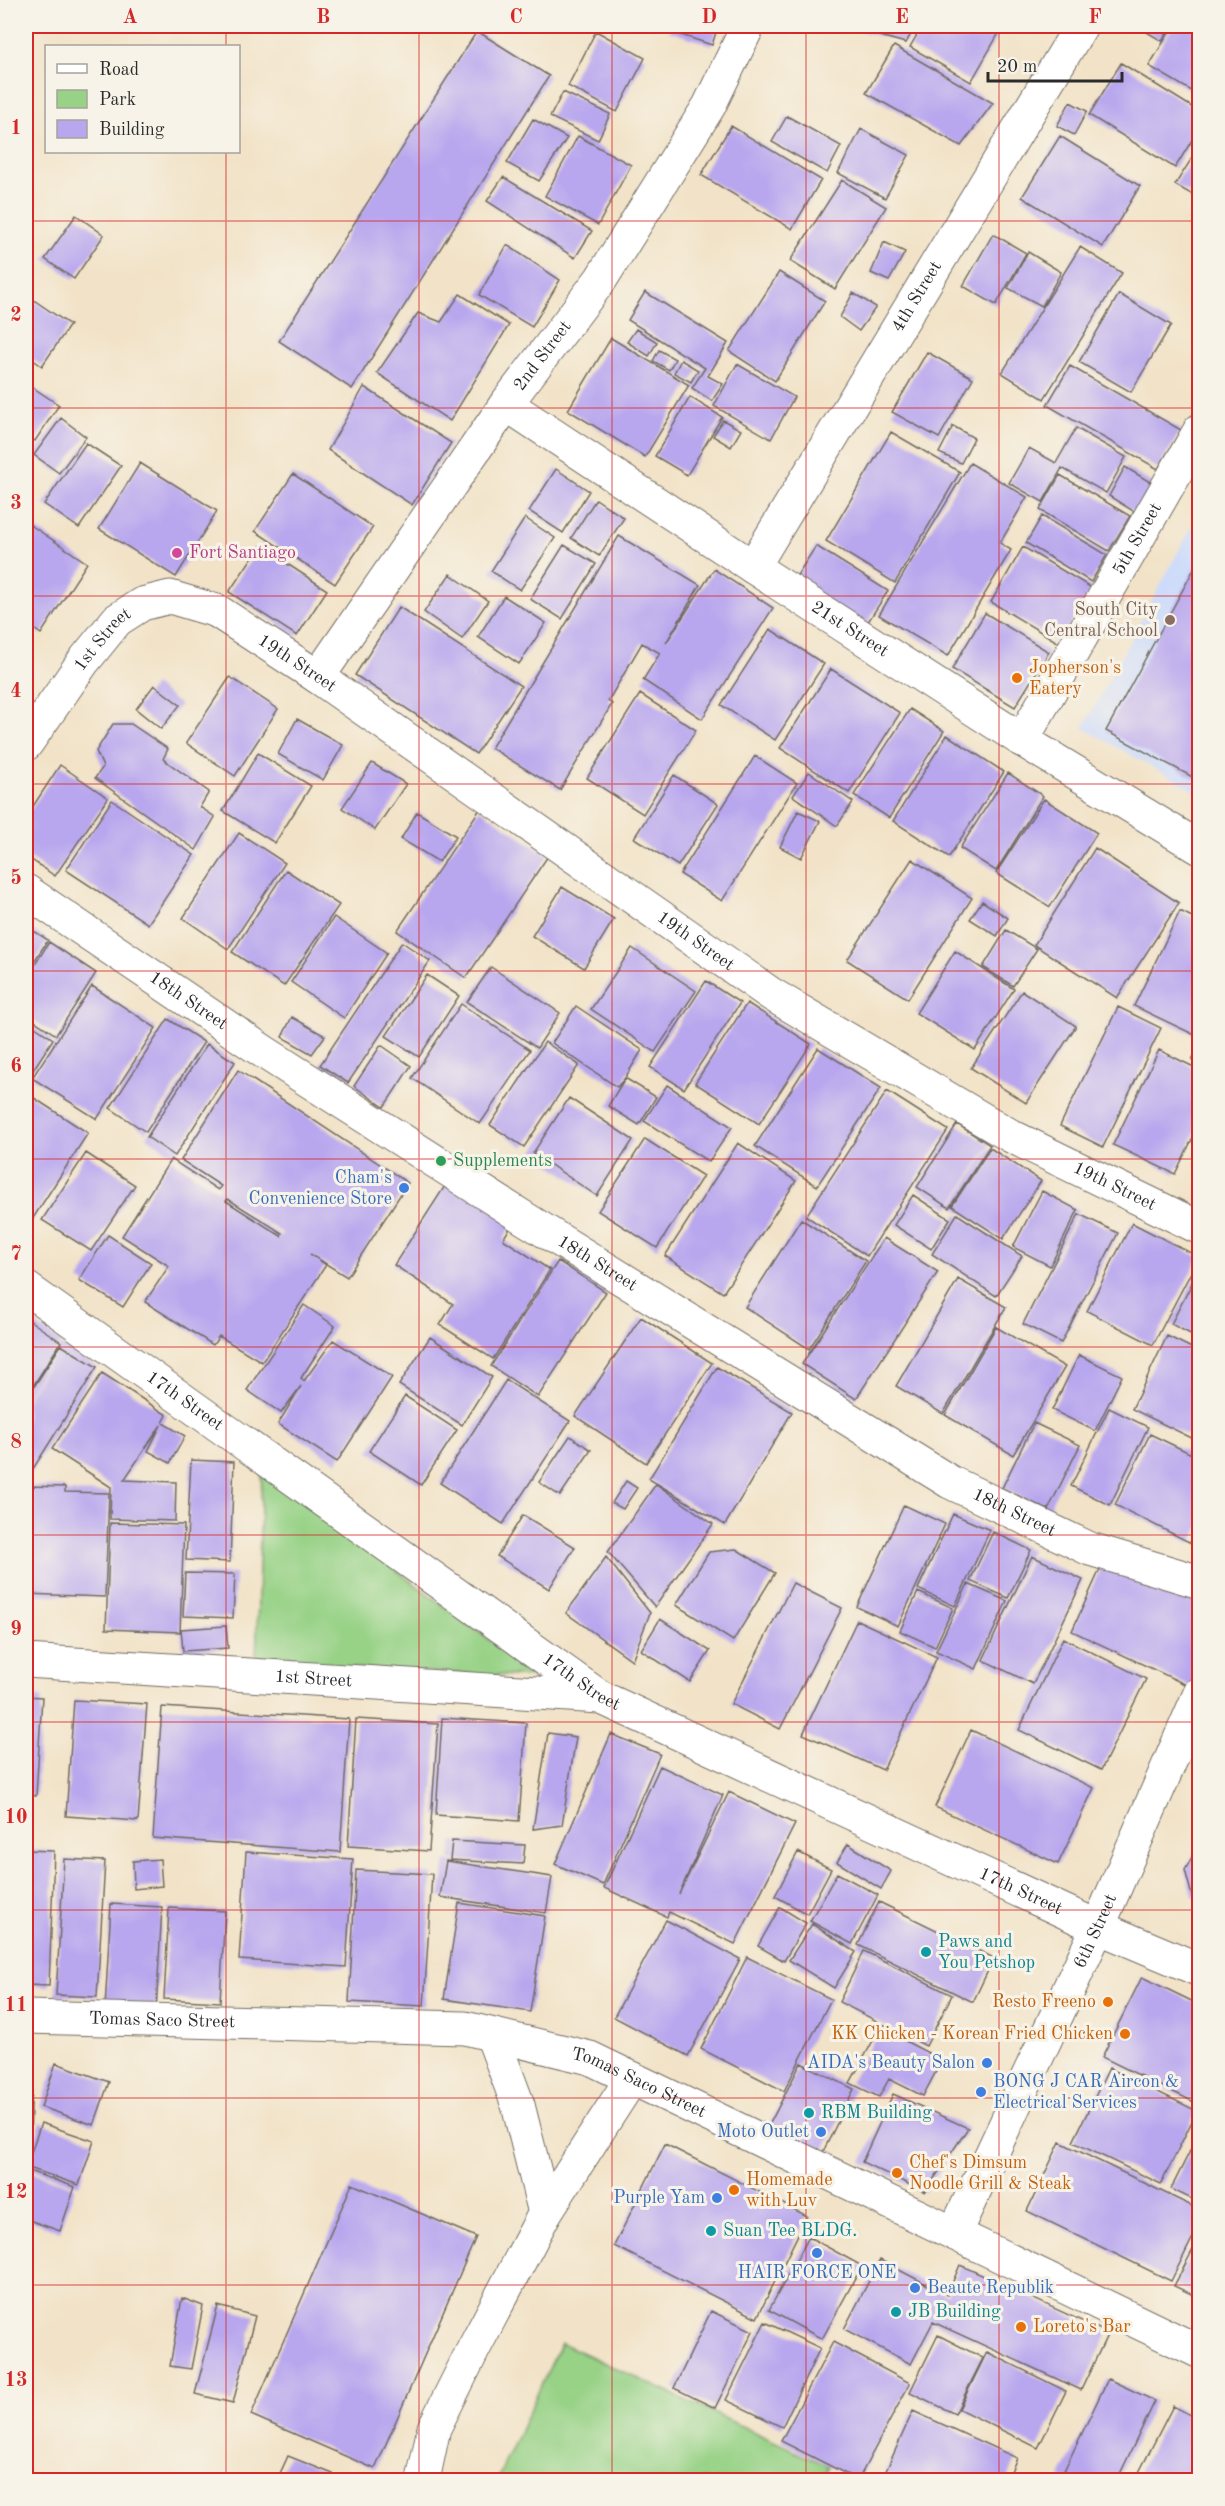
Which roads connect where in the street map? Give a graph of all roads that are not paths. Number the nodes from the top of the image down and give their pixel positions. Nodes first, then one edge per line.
1 (748, 26) edge
2 (1081, 26) edge
3 (506, 404) junction
4 (1200, 430) edge
5 (753, 567) junction
6 (216, 611) joint
7 (318, 677) junction
8 (1022, 740) junction
9 (26, 744) edge
10 (1200, 848) edge
11 (26, 891) edge
12 (1200, 1228) edge
13 (26, 1288) edge
14 (1200, 1582) edge
15 (26, 1661) edge
16 (1200, 1693) edge
17 (600, 1697) junction
18 (1098, 1927) junction
19 (1200, 1970) edge
20 (26, 2017) edge
21 (492, 2035) junction
22 (632, 2078) junction
23 (545, 2213) junction
24 (955, 2232) junction
25 (1200, 2352) edge
26 (423, 2481) edge

1 - 3 street, 2nd Street
2 - 5 street, 4th Street
3 - 5 street, 21st Street
3 - 7 street, 2nd Street
4 - 8 street, 5th Street
5 - 8 street, 21st Street
6 - 7 street, 19th Street
6 - 9 street, 1st Street
7 - 12 street, 19th Street
8 - 10 street, 21st Street
11 - 14 street, 18th Street
13 - 17 street, 17th Street
15 - 17 street, 1st Street
16 - 18 street, 6th Street
17 - 18 street, 17th Street
18 - 19 street, 17th Street
18 - 24 street, 6th Street
20 - 21 street, Tomas Saco Street
21 - 22 street, Tomas Saco Street
21 - 23 street
22 - 23 street
22 - 24 street, Tomas Saco Street
23 - 26 street
24 - 25 street, Tomas Saco Street

